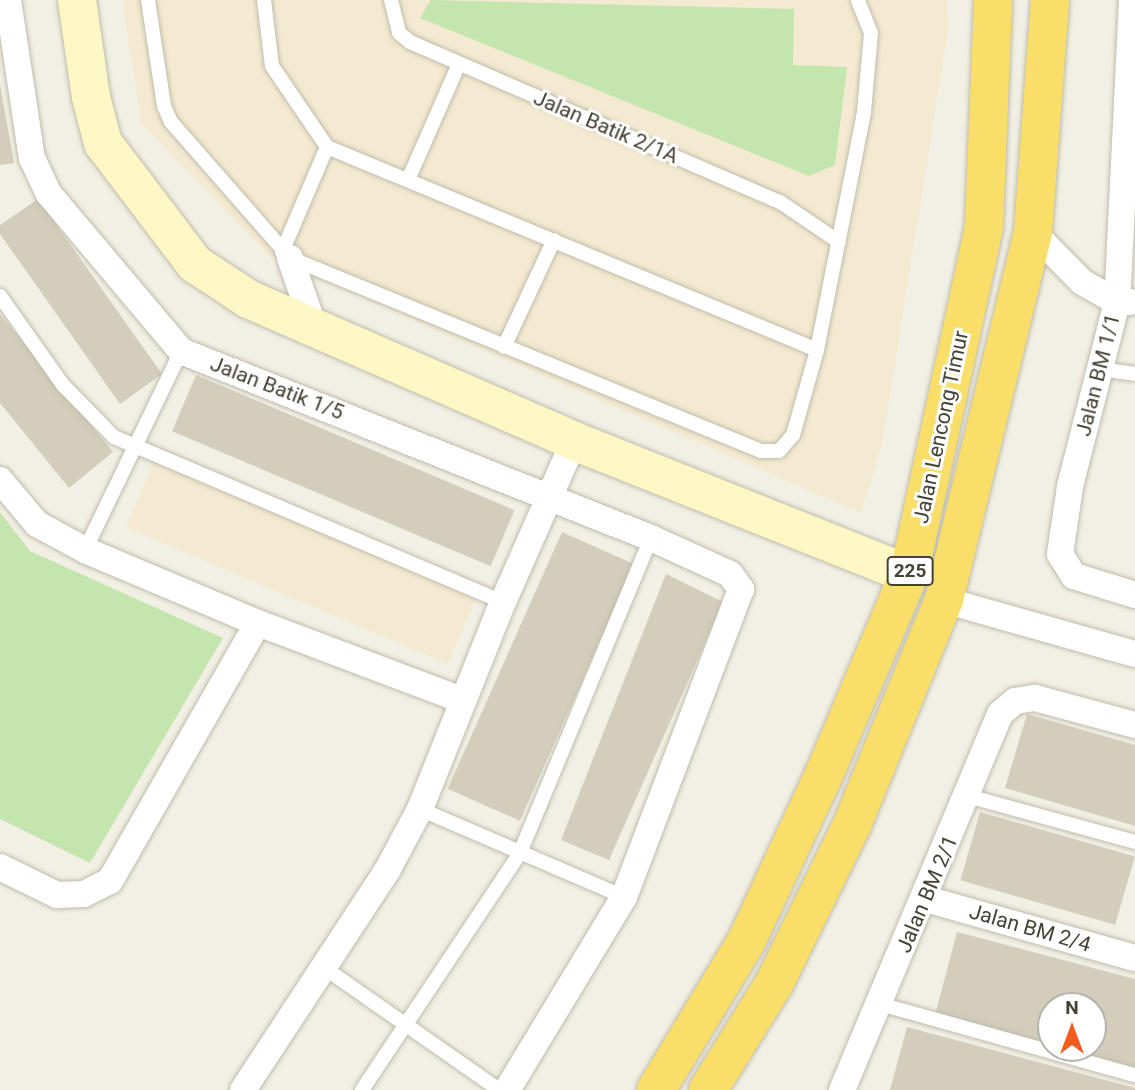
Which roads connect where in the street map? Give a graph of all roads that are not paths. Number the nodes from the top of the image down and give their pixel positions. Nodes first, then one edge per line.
1 (8, 0) edge
2 (77, 0) edge
3 (148, 0) edge
4 (264, 0) edge
5 (391, 0) edge
6 (858, 0) edge
7 (993, 0) edge
8 (1050, 0) edge
9 (1132, 0) edge
10 (1133, 27) edge
11 (6, 33) edge
12 (459, 64) junction
13 (1133, 65) edge
14 (327, 147) junction
15 (408, 180) junction
16 (1032, 232) junction
17 (554, 240) junction
18 (839, 243) junction
19 (286, 255) junction
20 (0, 296) edge
21 (1126, 302) edge
22 (314, 327) junction
23 (504, 347) junction
24 (817, 350) junction
25 (181, 351) junction
26 (1100, 369) junction
27 (1135, 373) edge
28 (574, 441) junction
29 (134, 447) junction
30 (0, 480) edge
31 (551, 496) junction
32 (651, 538) junction
33 (85, 550) junction
34 (909, 574) junction
35 (1135, 595) edge
36 (944, 600) junction
37 (503, 602) junction
38 (258, 623) junction
39 (1135, 654) edge
40 (463, 699) junction
41 (1135, 724) edge
42 (968, 796) junction
43 (420, 809) junction
44 (1135, 842) edge
45 (519, 855) junction
46 (0, 867) edge
47 (624, 897) junction
48 (926, 899) junction
49 (1135, 958) edge
50 (323, 967) junction
51 (880, 1004) junction
52 (405, 1028) junction
53 (1135, 1075) edge
54 (243, 1090) edge
55 (362, 1090) edge
56 (499, 1090) edge
57 (507, 1090) edge
58 (656, 1090) edge
59 (708, 1090) edge
60 (842, 1090) edge

1 - 11 street, Jalan Batik 1/5
2 - 22 street
3 - 19 lane
4 - 14 lane
5 - 12 lane, Jalan Batik 2/1A
6 - 18 lane
7 - 34 highway, Jalan Lencong Timur / 225
8 - 16 highway, Jalan Lencong Timur / 225
9 - 10 street, Jalan BM 1/1
10 - 13 street, Jalan BM 1/1
11 - 25 street, Jalan Batik 1/5
12 - 15 lane
12 - 18 lane, Jalan Batik 2/1A
13 - 21 street, Jalan BM 1/1
14 - 15 lane
14 - 19 lane
15 - 17 lane
16 - 21 street
16 - 36 highway, Jalan Lencong Timur / 225
17 - 23 lane
17 - 24 lane
18 - 24 lane
19 - 22 street
19 - 23 lane
20 - 29 lane
21 - 26 street, Jalan BM 1/1
22 - 28 street
23 - 24 lane
25 - 29 lane
25 - 31 street, Jalan Batik 1/5
26 - 27 lane
26 - 35 street, Jalan BM 1/1
28 - 31 street
28 - 34 street
29 - 33 lane
29 - 37 lane
30 - 33 street
31 - 32 street, Jalan Batik 1/5
31 - 37 street
32 - 45 lane
32 - 47 street, Jalan Batik 1/5
33 - 38 street
34 - 58 highway, Jalan Lencong Timur / 225
36 - 39 street
36 - 59 highway, Jalan Lencong Timur / 225
37 - 40 street
38 - 40 street
38 - 46 street
40 - 43 street
41 - 42 street, Jalan BM 2/1
42 - 44 lane
42 - 48 street, Jalan BM 2/1
43 - 45 lane
43 - 50 street
45 - 47 lane
45 - 52 lane
47 - 57 street
48 - 49 street, Jalan BM 2/4
48 - 51 street, Jalan BM 2/1
50 - 52 lane
50 - 54 street
51 - 53 lane
51 - 60 street, Jalan BM 2/1
52 - 55 lane
52 - 56 lane

